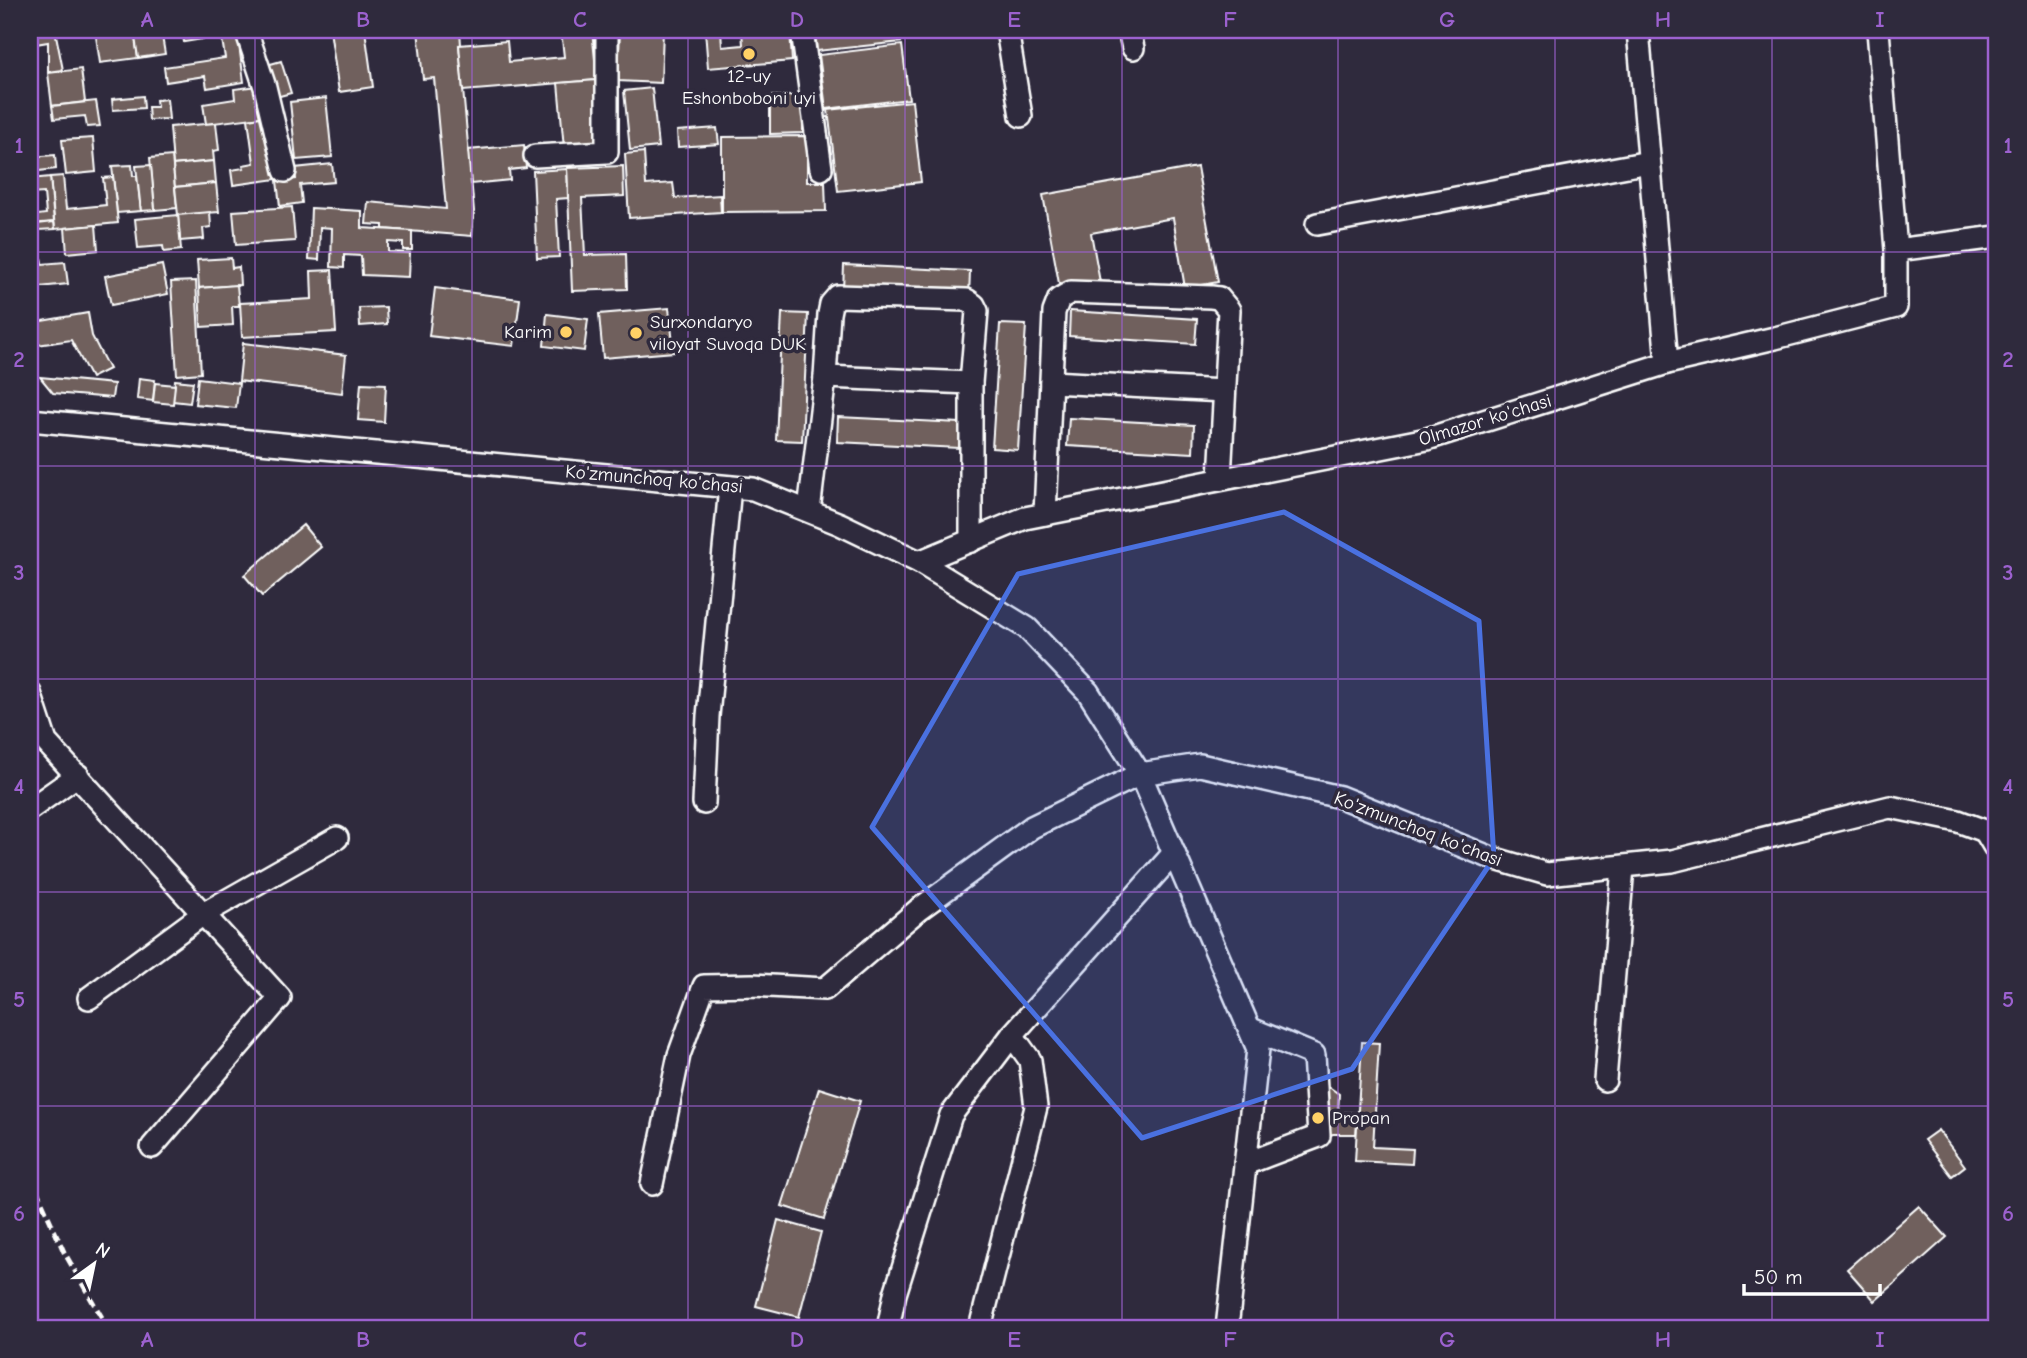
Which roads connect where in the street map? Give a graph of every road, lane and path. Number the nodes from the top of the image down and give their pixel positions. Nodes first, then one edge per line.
1 (246, 30) edge
2 (607, 30) edge
3 (803, 30) edge
4 (1007, 30) edge
5 (1638, 30) edge
6 (1878, 30) edge
7 (1021, 116) dead end
8 (534, 156) dead end
9 (1650, 162) junction
10 (821, 169) dead end
11 (285, 171) dead end
12 (1318, 224) dead end
13 (1997, 237) edge
14 (1896, 250) junction
15 (1667, 363) junction
16 (825, 377) junction
17 (1051, 382) junction
18 (971, 383) junction
19 (1224, 391) junction
20 (30, 420) edge
21 (1220, 478) junction
22 (730, 487) junction
23 (809, 511) junction
24 (1045, 514) junction
25 (971, 541) junction
26 (919, 562) junction
27 (30, 693) edge
28 (1140, 774) junction
29 (78, 775) junction
30 (704, 803) dead end
31 (30, 809) edge
32 (1991, 826) edge
33 (337, 838) dead end
34 (1997, 851) edge
35 (1174, 853) junction
36 (1623, 867) junction
37 (204, 914) junction
38 (89, 998) dead end
39 (1251, 1029) junction
40 (1012, 1035) junction
41 (1605, 1080) dead end
42 (152, 1147) dead end
43 (1245, 1164) junction
44 (652, 1185) dead end
45 (888, 1328) edge
46 (980, 1328) edge
47 (1227, 1328) edge

1 - 11 street
2 - 8 street
3 - 10 street
4 - 7 street
5 - 9 street
6 - 14 street
9 - 12 street
9 - 15 street
13 - 14 street
14 - 15 street, Olmazor ko'chasi
15 - 21 street, Olmazor ko'chasi
16 - 18 street
16 - 18 street
16 - 23 street
17 - 19 street
17 - 19 street
17 - 24 street
18 - 25 street
19 - 21 street
20 - 22 street, Ko'zmunchoq ko'chasi
21 - 24 street, Olmazor ko'chasi
22 - 23 street, Ko'zmunchoq ko'chasi
22 - 30 street
23 - 26 street, Ko'zmunchoq ko'chasi
24 - 25 street, Olmazor ko'chasi
25 - 26 street, Olmazor ko'chasi
26 - 28 street, Ko'zmunchoq ko'chasi
27 - 29 street
28 - 35 street
28 - 36 street, Ko'zmunchoq ko'chasi
28 - 44 street
29 - 31 street
29 - 37 street
32 - 34 street
32 - 36 street, Ko'zmunchoq ko'chasi
33 - 37 street
35 - 39 street
35 - 40 street
36 - 41 street
37 - 38 street
37 - 42 street
39 - 43 street
39 - 43 street
40 - 45 street
40 - 46 street
43 - 47 street

